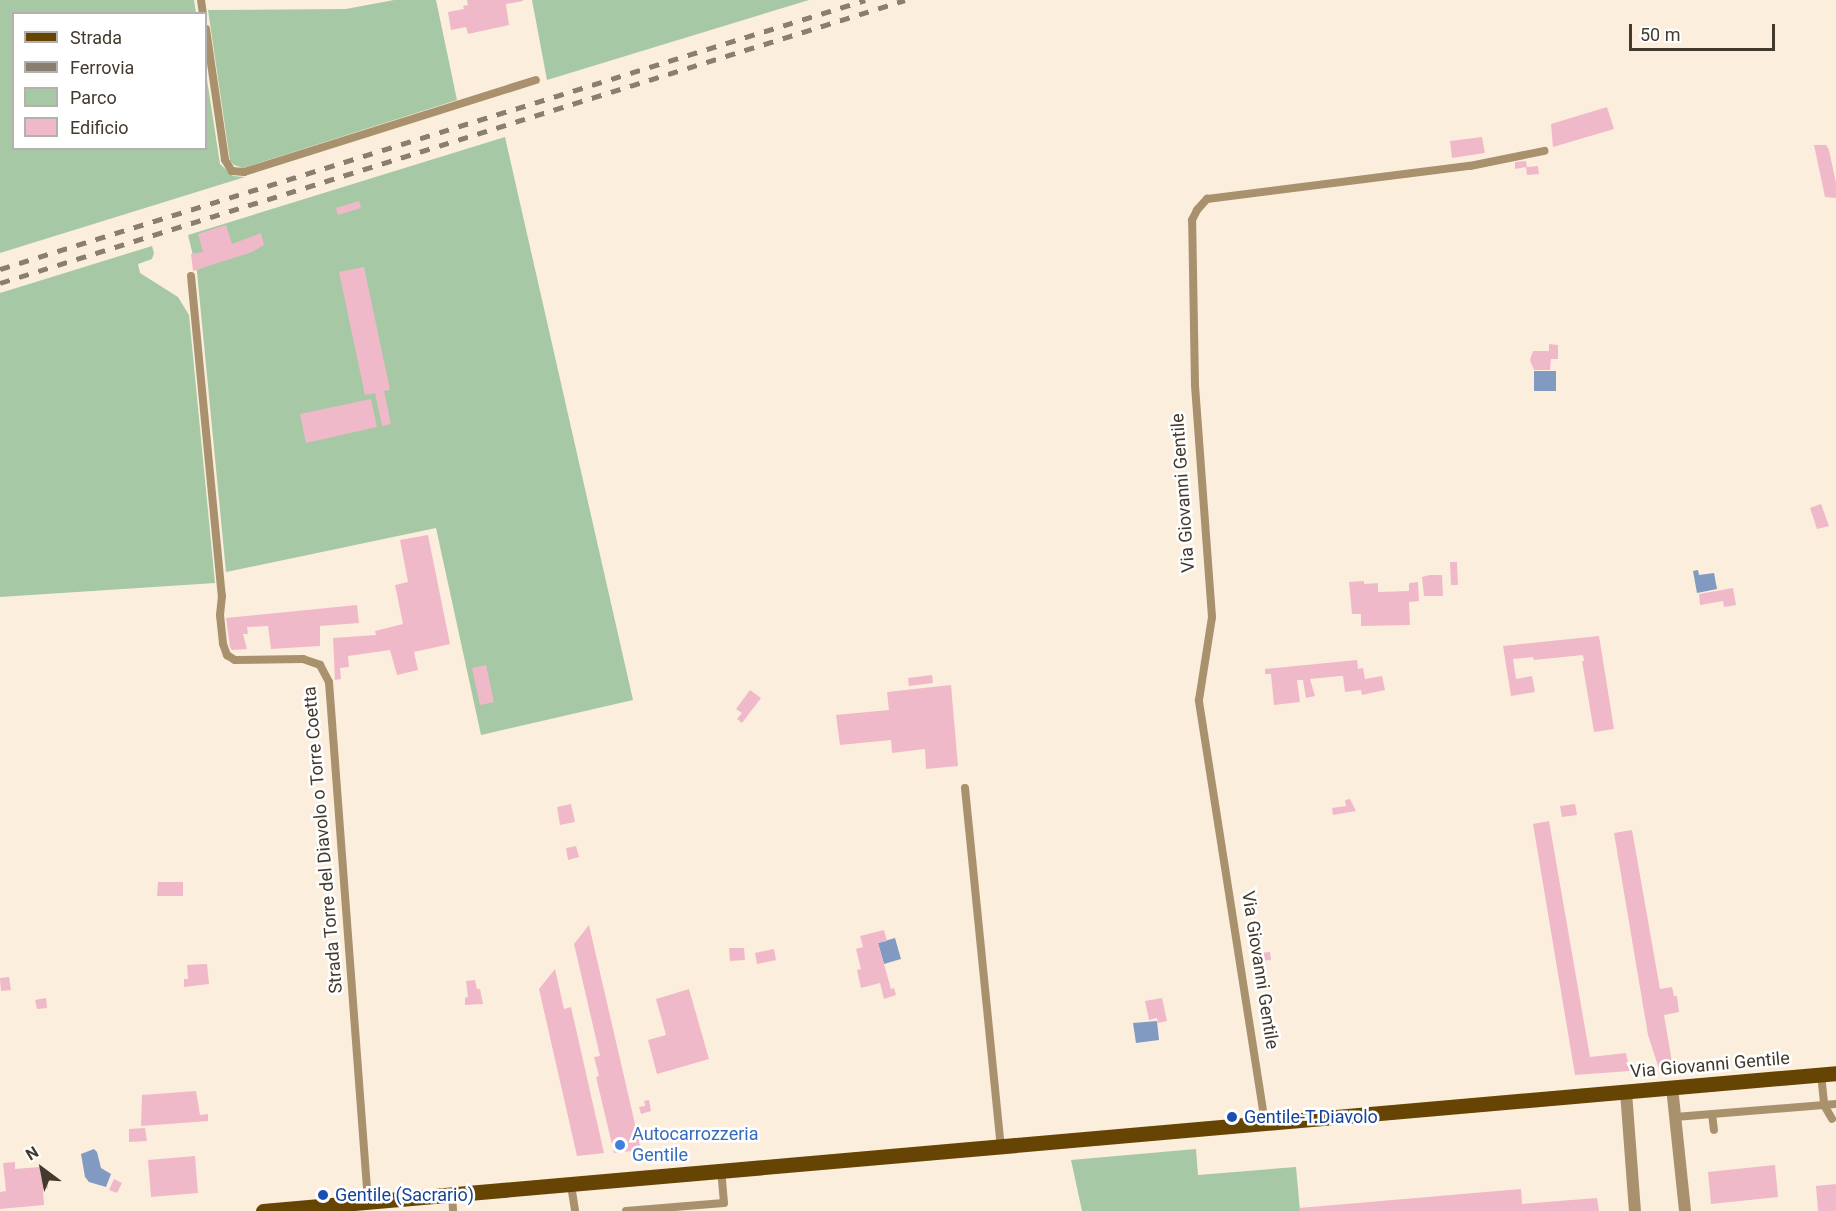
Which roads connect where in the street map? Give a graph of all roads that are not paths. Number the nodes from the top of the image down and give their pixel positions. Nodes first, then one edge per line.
1 (207, 36) edge
2 (536, 80) dead end
3 (1544, 151) dead end
4 (191, 276) dead end
5 (965, 788) dead end
6 (1828, 1074) edge
7 (1672, 1087) junction
8 (1626, 1092) junction
9 (1836, 1104) edge
10 (1824, 1105) junction
11 (1712, 1114) junction
12 (1675, 1117) junction
13 (1832, 1119) dead end
14 (1265, 1123) junction
15 (1714, 1130) dead end
16 (1000, 1148) junction
17 (721, 1171) junction
18 (571, 1185) junction
19 (452, 1195) junction
20 (368, 1202) junction
21 (724, 1207) edge
22 (328, 1208) edge
23 (263, 1211) edge
24 (453, 1211) edge
25 (575, 1211) edge
26 (626, 1211) edge
27 (1635, 1211) edge
28 (1684, 1211) edge

1 - 2 lane
3 - 14 lane, Via Giovanni Gentile
4 - 20 lane, Strada Torre del Diavolo o Torre Coetta
5 - 16 lane
6 - 7 main road, Via Giovanni Gentile
6 - 10 lane
7 - 8 main road, Via Giovanni Gentile
7 - 12 street
8 - 14 main road, Via Giovanni Gentile
8 - 27 street
9 - 10 lane
10 - 11 lane
10 - 13 lane
11 - 12 lane
11 - 15 lane
12 - 28 street
14 - 16 main road, Via Giovanni Gentile
16 - 17 main road, Via Giovanni Gentile
17 - 18 main road, Via Giovanni Gentile
17 - 21 lane
18 - 19 main road, Via Giovanni Gentile
18 - 25 lane
19 - 20 main road, Via Giovanni Gentile
19 - 24 lane
20 - 22 main road, Via Giovanni Gentile
21 - 26 lane
22 - 23 main road, Via Giovanni Gentile

